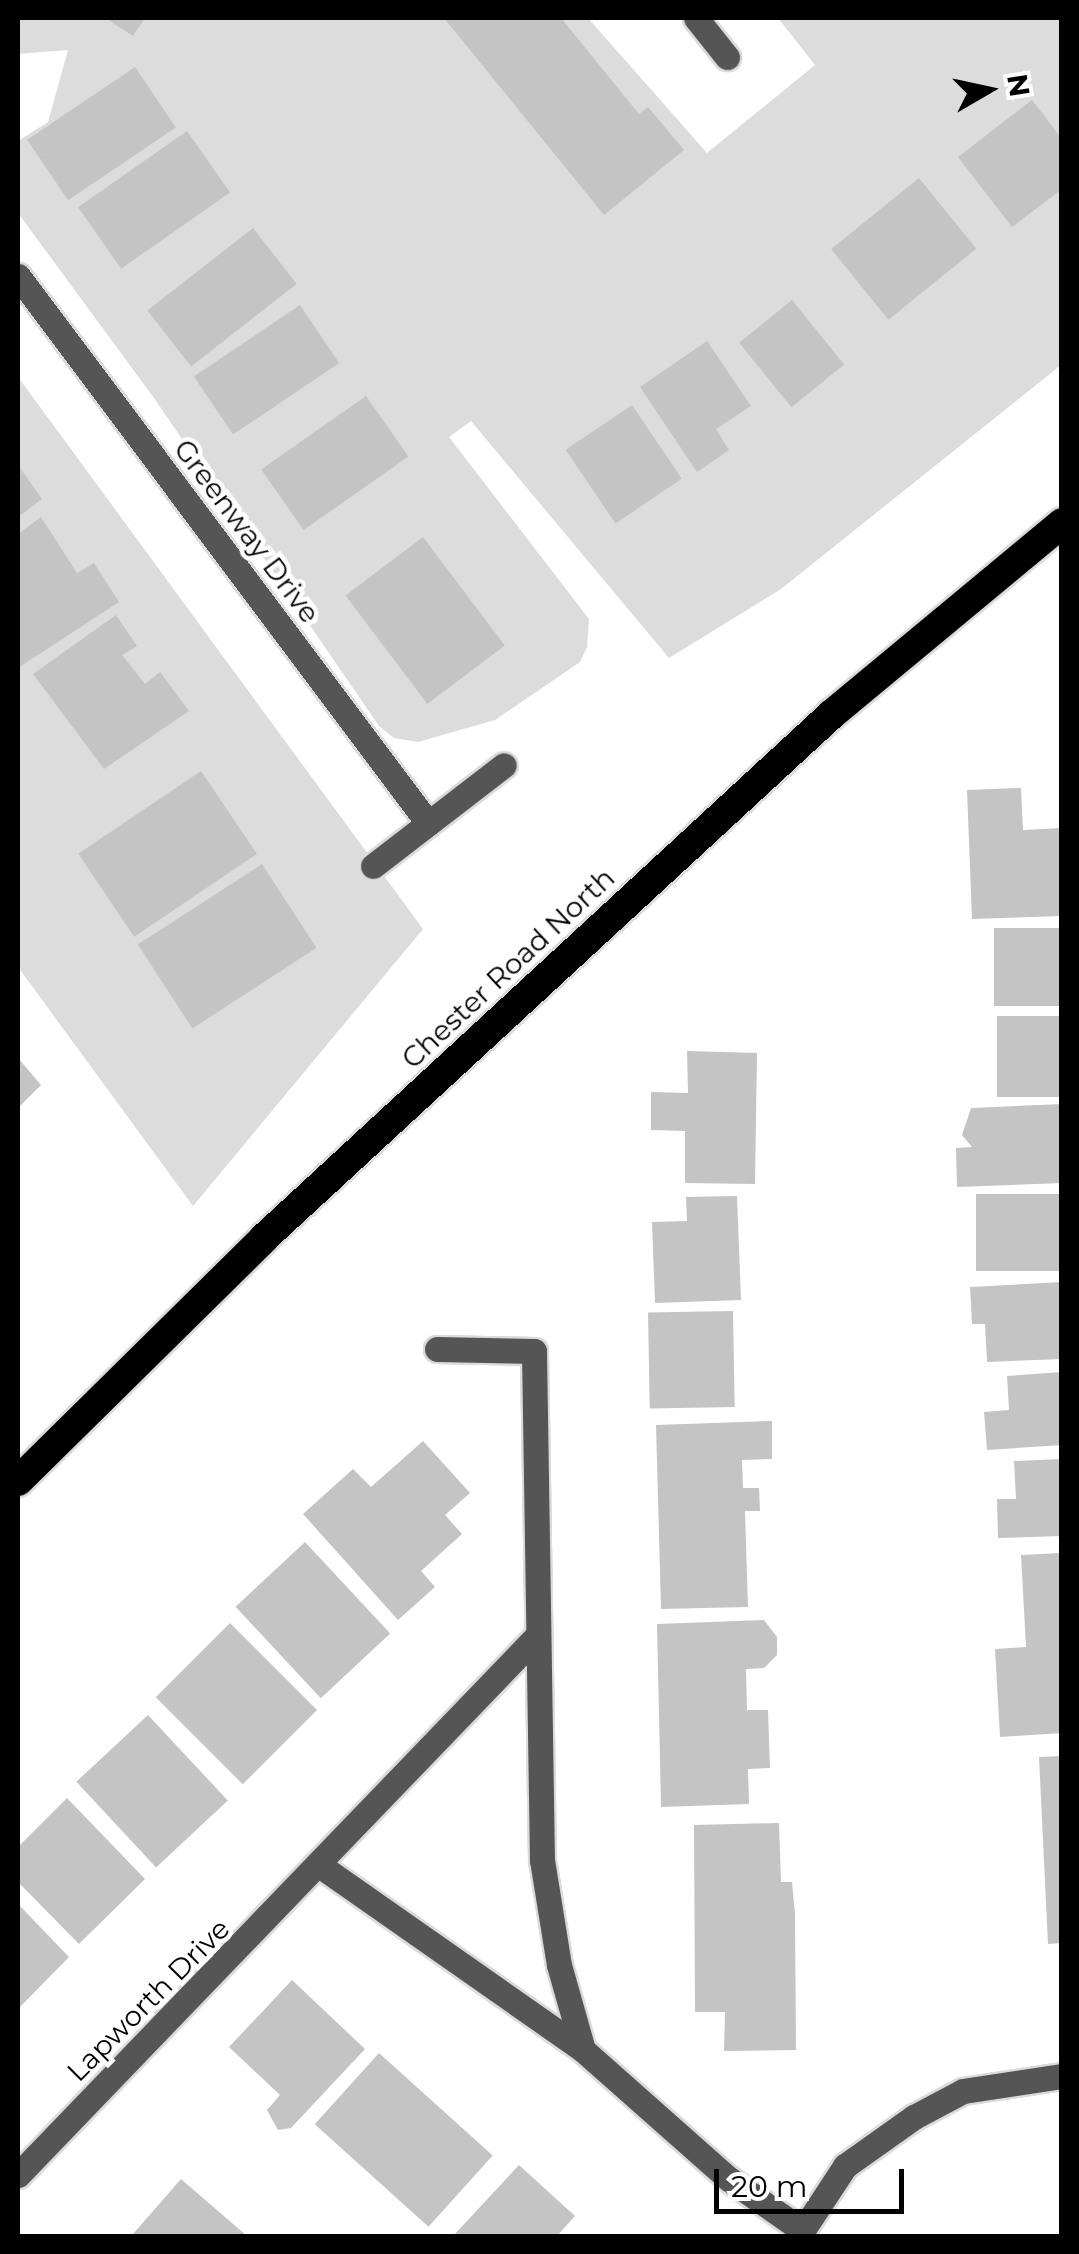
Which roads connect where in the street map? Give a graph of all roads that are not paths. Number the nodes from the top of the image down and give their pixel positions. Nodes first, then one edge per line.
1 (696, 18) edge
2 (727, 57) dead end
3 (18, 276) edge
4 (1062, 523) edge
5 (504, 765) dead end
6 (428, 823) junction
7 (373, 866) dead end
8 (436, 1349) dead end
9 (18, 1481) edge
10 (536, 1637) junction
11 (322, 1867) junction
12 (583, 2050) junction
13 (1062, 2076) edge
14 (18, 2176) edge
15 (799, 2232) edge

1 - 2 street
3 - 6 street, Greenway Drive
4 - 9 highway, Chester Road North
5 - 6 street
6 - 7 street
8 - 10 street
10 - 11 street, Lapworth Drive
10 - 12 street
11 - 12 street
11 - 14 street, Lapworth Drive
12 - 15 street
13 - 15 street

